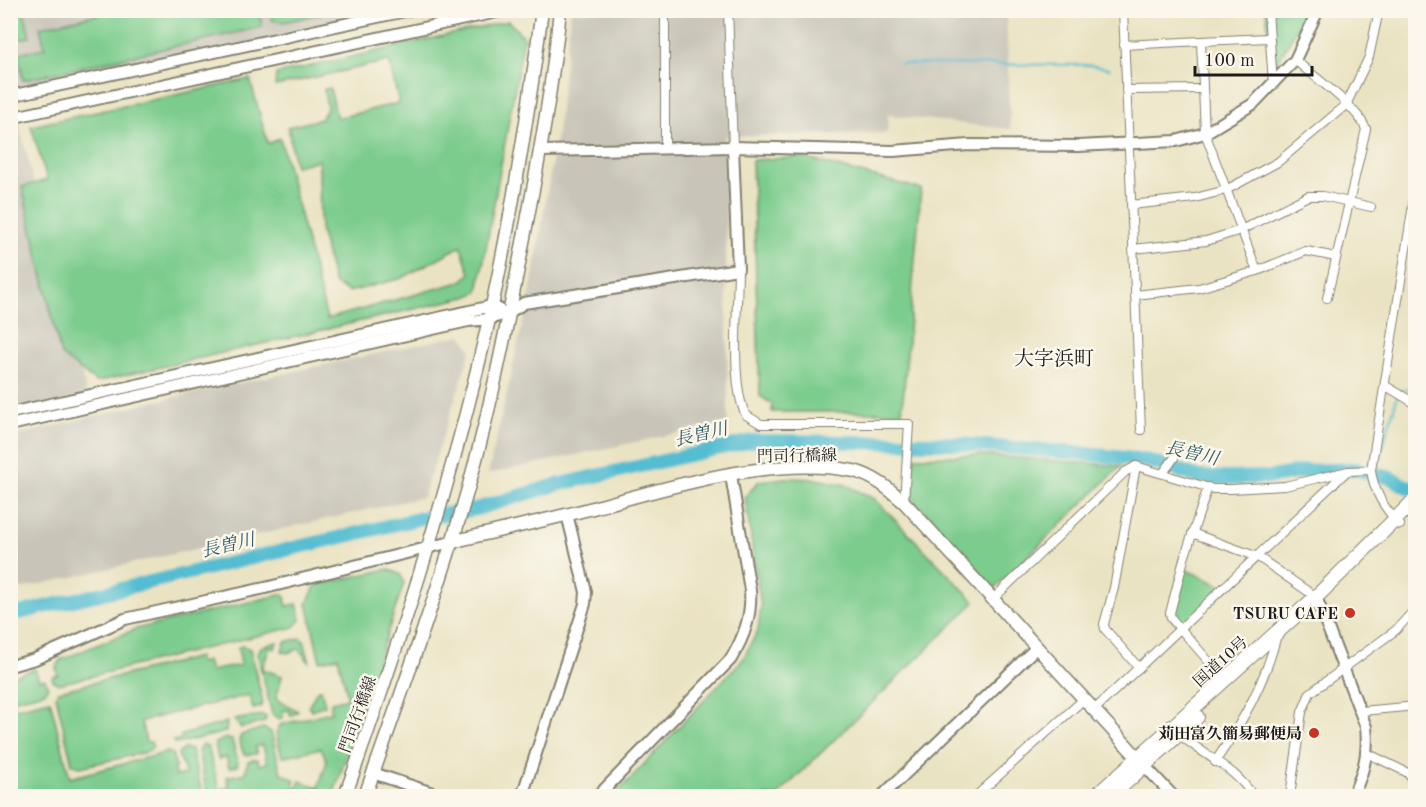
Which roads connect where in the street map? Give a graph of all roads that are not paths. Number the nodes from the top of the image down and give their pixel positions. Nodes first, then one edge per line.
1 (410, 10) edge
2 (506, 10) edge
3 (542, 10) edge
4 (560, 10) edge
5 (665, 10) edge
6 (728, 10) edge
7 (1123, 10) edge
8 (1268, 10) edge
9 (1318, 10) edge
10 (1379, 10) edge
11 (1269, 38) junction
12 (1201, 41) junction
13 (1124, 45) junction
14 (1295, 60) junction
15 (1273, 86) junction
16 (1203, 89) junction
17 (1126, 90) junction
18 (10, 96) edge
19 (1346, 105) junction
20 (10, 118) edge
21 (1205, 133) junction
22 (1128, 145) junction
23 (733, 147) junction
24 (665, 148) junction
25 (542, 150) junction
26 (1416, 186) edge
27 (1226, 190) junction
28 (1351, 202) junction
29 (1131, 205) junction
30 (1371, 207) dead end
31 (1241, 230) junction
32 (1133, 249) junction
33 (1336, 257) junction
34 (738, 269) junction
35 (1257, 271) junction
36 (1135, 296) junction
37 (1327, 298) dead end
38 (492, 306) junction
39 (509, 313) junction
40 (488, 320) junction
41 (1386, 386) junction
42 (1416, 404) edge
43 (10, 413) edge
44 (10, 425) edge
45 (1141, 430) dead end
46 (1174, 458) dead end
47 (1136, 466) junction
48 (1371, 470) junction
49 (1165, 471) junction
50 (1348, 471) junction
51 (731, 475) junction
52 (1208, 487) junction
53 (904, 502) junction
54 (1414, 507) edge
55 (567, 514) junction
56 (1398, 523) junction
57 (1192, 533) junction
58 (451, 542) junction
59 (428, 549) junction
60 (1258, 557) junction
61 (992, 600) junction
62 (1318, 600) junction
63 (1416, 608) edge
64 (1181, 628) junction
65 (1276, 637) junction
66 (1036, 648) junction
67 (10, 666) edge
68 (1344, 667) junction
69 (1139, 668) junction
70 (1225, 680) junction
71 (1083, 700) junction
72 (1416, 706) edge
73 (1093, 711) junction
74 (1362, 711) junction
75 (1175, 730) junction
76 (1367, 753) junction
77 (1141, 762) junction
78 (1215, 762) junction
79 (373, 773) junction
80 (1416, 780) edge
81 (345, 796) edge
82 (365, 796) edge
83 (441, 796) edge
84 (522, 796) edge
85 (598, 796) edge
86 (882, 796) edge
87 (976, 796) edge
88 (1096, 796) edge
89 (1112, 796) edge
90 (1173, 796) edge
91 (1253, 796) edge
92 (1290, 796) edge
93 (1352, 796) edge

1 - 18 street
2 - 20 street
3 - 38 main road, 門司行橋線
4 - 25 main road
5 - 24 street
6 - 23 street
7 - 13 street
8 - 11 street
9 - 14 street
10 - 19 street
11 - 12 street
11 - 15 street
12 - 13 street
12 - 16 street
13 - 17 street
14 - 15 street
14 - 19 street
15 - 21 street
16 - 17 street
16 - 21 street
17 - 22 street
19 - 27 street
19 - 28 street
21 - 22 street
21 - 27 street
22 - 23 street
22 - 29 street
23 - 24 street
23 - 34 street
24 - 25 street
25 - 39 main road
26 - 41 street
27 - 29 street
27 - 31 street
28 - 30 street
28 - 31 street
28 - 33 street
29 - 32 street
31 - 32 street
31 - 35 street
32 - 36 street
33 - 35 street
33 - 37 street
34 - 39 street
34 - 53 street
35 - 36 street
36 - 45 street
38 - 39 street
38 - 40 main road, 門司行橋線
38 - 43 street
39 - 40 street
39 - 58 main road
40 - 44 street
40 - 59 main road, 門司行橋線
41 - 42 street
41 - 48 street
46 - 49 street
47 - 49 street
47 - 61 street
47 - 69 street
48 - 50 street
48 - 56 street
49 - 52 street
50 - 52 street
50 - 60 street
51 - 53 main road, 門司行橋線
51 - 55 main road, 門司行橋線
51 - 85 street
52 - 57 street
53 - 61 main road, 門司行橋線
54 - 56 highway, 国道10号
55 - 58 main road, 門司行橋線
55 - 84 street
56 - 62 highway, 国道10号
57 - 60 street
57 - 64 street
58 - 59 street
58 - 79 main road
59 - 67 street
59 - 81 main road, 門司行橋線
60 - 62 street
60 - 64 street
61 - 66 main road, 門司行橋線
62 - 65 highway, 国道10号
62 - 68 street
63 - 68 street
64 - 69 street
64 - 70 street
65 - 70 highway, 国道10号
65 - 75 highway, 国道10号
65 - 78 street
66 - 71 main road, 門司行橋線
66 - 86 street
68 - 74 street
68 - 92 street
69 - 73 street
70 - 75 highway, 国道10号
71 - 73 main road, 門司行橋線
71 - 87 street
72 - 74 street
73 - 77 main road, 門司行橋線
74 - 76 street
75 - 77 highway, 国道10号
75 - 78 street
76 - 80 street
76 - 93 street
77 - 88 highway, 国道10号
77 - 89 highway, 国道10号
77 - 90 street
78 - 91 street
79 - 82 main road
79 - 83 street

